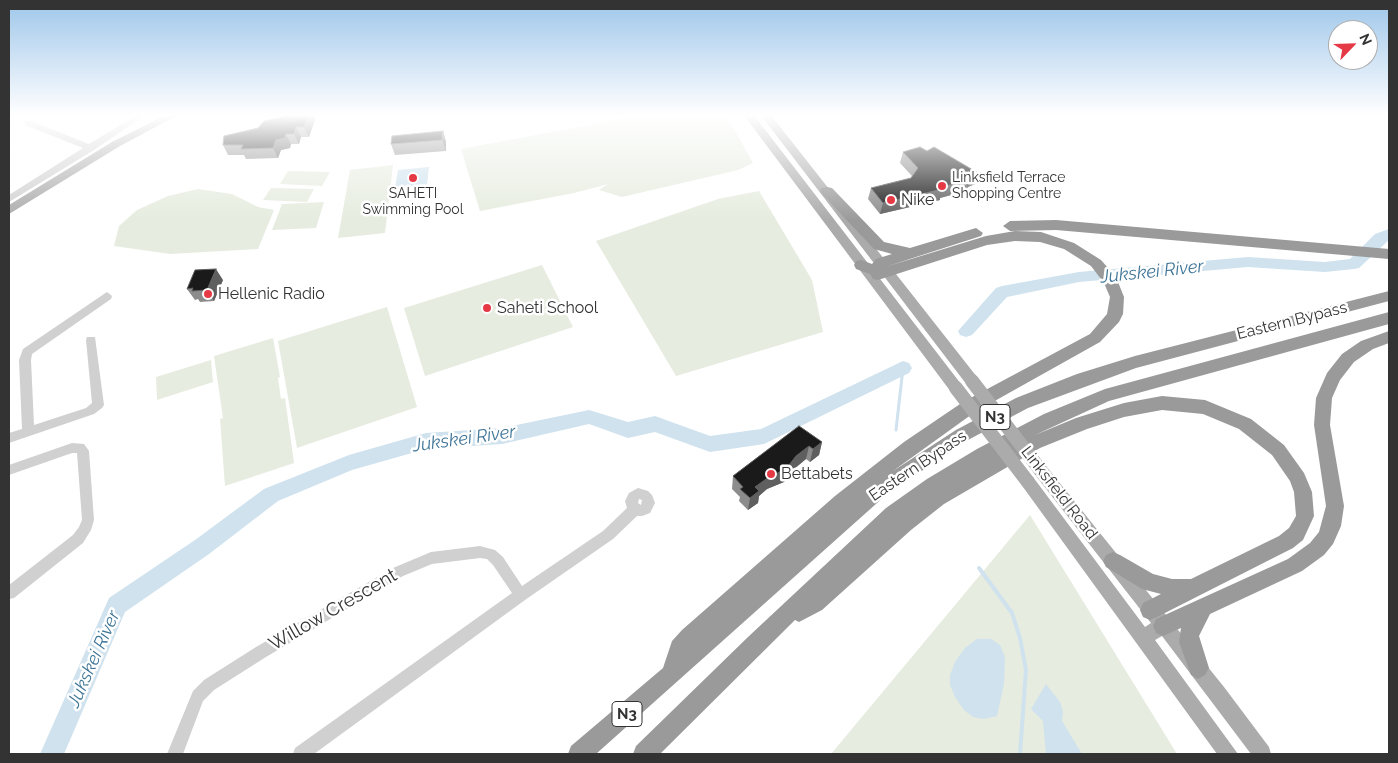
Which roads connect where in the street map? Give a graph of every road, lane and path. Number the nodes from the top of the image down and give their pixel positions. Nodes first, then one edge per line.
1 (88, 150) edge
2 (107, 150) edge
3 (774, 150) edge
4 (794, 150) edge
5 (827, 191) junction
6 (9, 199) edge
7 (9, 210) edge
8 (1345, 250) joint
9 (909, 252) junction
10 (1389, 254) edge
11 (860, 265) junction
12 (881, 271) junction
13 (107, 296) dead end
14 (1389, 296) edge
15 (1389, 318) edge
16 (1389, 337) edge
17 (91, 340) dead end
18 (936, 362) junction
19 (28, 432) junction
20 (9, 438) edge
21 (9, 470) edge
22 (635, 509) dead end
23 (1113, 561) junction
24 (1190, 588) junction
25 (9, 593) edge
26 (520, 595) junction
27 (1150, 610) junction
28 (1202, 610) junction
29 (784, 617) junction
30 (1129, 621) junction
31 (1163, 626) junction
32 (1141, 638) junction
33 (1198, 668) junction
34 (673, 673) junction
35 (175, 754) edge
36 (301, 754) edge
37 (579, 754) edge
38 (644, 754) edge
39 (1228, 754) edge
40 (1262, 754) edge

1 - 6 street
2 - 7 main road
3 - 11 main road, Linksfield Road
4 - 5 main road, Linksfield Road
5 - 9 highway
5 - 12 main road, Linksfield Road
8 - 9 highway
8 - 10 highway
9 - 12 highway
11 - 12 highway
11 - 18 main road, Linksfield Road
12 - 18 main road
12 - 23 main road, Linksfield Road, bridge
12 - 34 highway
13 - 19 street
14 - 34 highway, Eastern Bypass / N3
15 - 29 highway, Eastern Bypass / N3
16 - 28 highway
17 - 19 street
18 - 30 main road, Linksfield Road, bridge
19 - 20 street
21 - 25 street
22 - 26 street
23 - 24 highway
23 - 27 main road, Linksfield Road
24 - 27 highway
24 - 29 highway
26 - 35 street, Willow Crescent
26 - 36 street
27 - 30 main road
27 - 31 main road, Linksfield Road
28 - 31 highway
28 - 33 highway
29 - 38 highway, Eastern Bypass / N3
30 - 32 main road, Linksfield Road
31 - 32 main road
31 - 33 main road, Linksfield Road
32 - 39 main road, Linksfield Road
33 - 40 main road, Linksfield Road
34 - 37 highway, Eastern Bypass / N3

